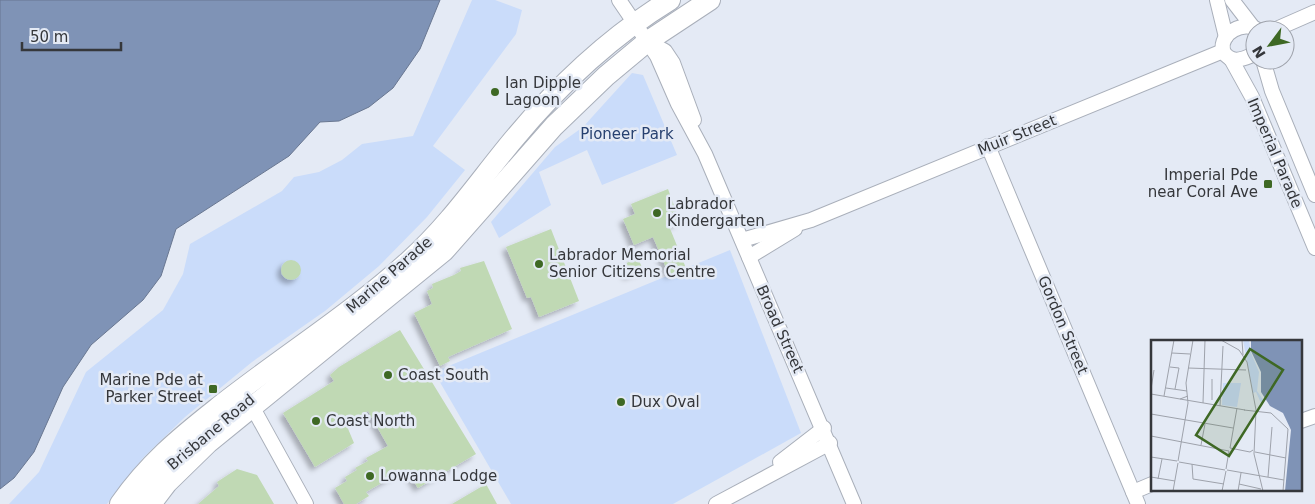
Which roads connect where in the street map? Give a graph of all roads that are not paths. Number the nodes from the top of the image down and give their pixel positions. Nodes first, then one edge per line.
1 (620, 0) edge
2 (630, 0) edge
3 (670, 0) edge
4 (710, 0) edge
5 (1217, 0) edge
6 (1232, 0) edge
7 (1315, 12) edge
8 (1248, 20) edge
9 (1295, 21) edge
10 (636, 22) junction
11 (1245, 27) edge
12 (1226, 37) junction
13 (648, 41) junction
14 (1227, 55) junction
15 (1245, 58) edge
16 (1266, 70) edge
17 (988, 146) junction
18 (1315, 195) edge
19 (811, 220) junction
20 (742, 240) junction
21 (1315, 248) edge
22 (749, 257) junction
23 (294, 373) junction
24 (253, 408) junction
25 (1315, 416) edge
26 (1302, 421) edge
27 (824, 428) junction
28 (830, 443) junction
29 (752, 484) junction
30 (1151, 485) edge
31 (1136, 498) edge
32 (120, 504) edge
33 (139, 504) edge
34 (151, 504) edge
35 (306, 504) edge
36 (716, 504) edge
37 (854, 504) edge

1 - 10 street
2 - 10 street
3 - 10 highway, Marine Parade
4 - 13 highway, Marine Parade
5 - 12 street
6 - 8 street
7 - 9 street
10 - 13 street, Broad Street
10 - 32 highway, Marine Parade
11 - 12 street
12 - 14 street
13 - 20 street, Broad Street
13 - 23 highway, Marine Parade
14 - 15 street, Muir Street
14 - 17 street, Muir Street
14 - 21 street, Imperial Parade
16 - 18 street, Imperial Parade
17 - 19 street, Muir Street
17 - 31 street, Gordon Street
19 - 20 street, Muir Street
19 - 22 street, Muir Street
20 - 22 street, Broad Street
22 - 27 street, Broad Street
23 - 24 highway, Marine Parade
23 - 33 main road, Brisbane Road
24 - 34 highway, Marine Parade
24 - 35 street
25 - 26 street
27 - 28 street, Broad Street
27 - 29 street
28 - 29 street
28 - 37 street, Broad Street
29 - 36 street
30 - 31 street

